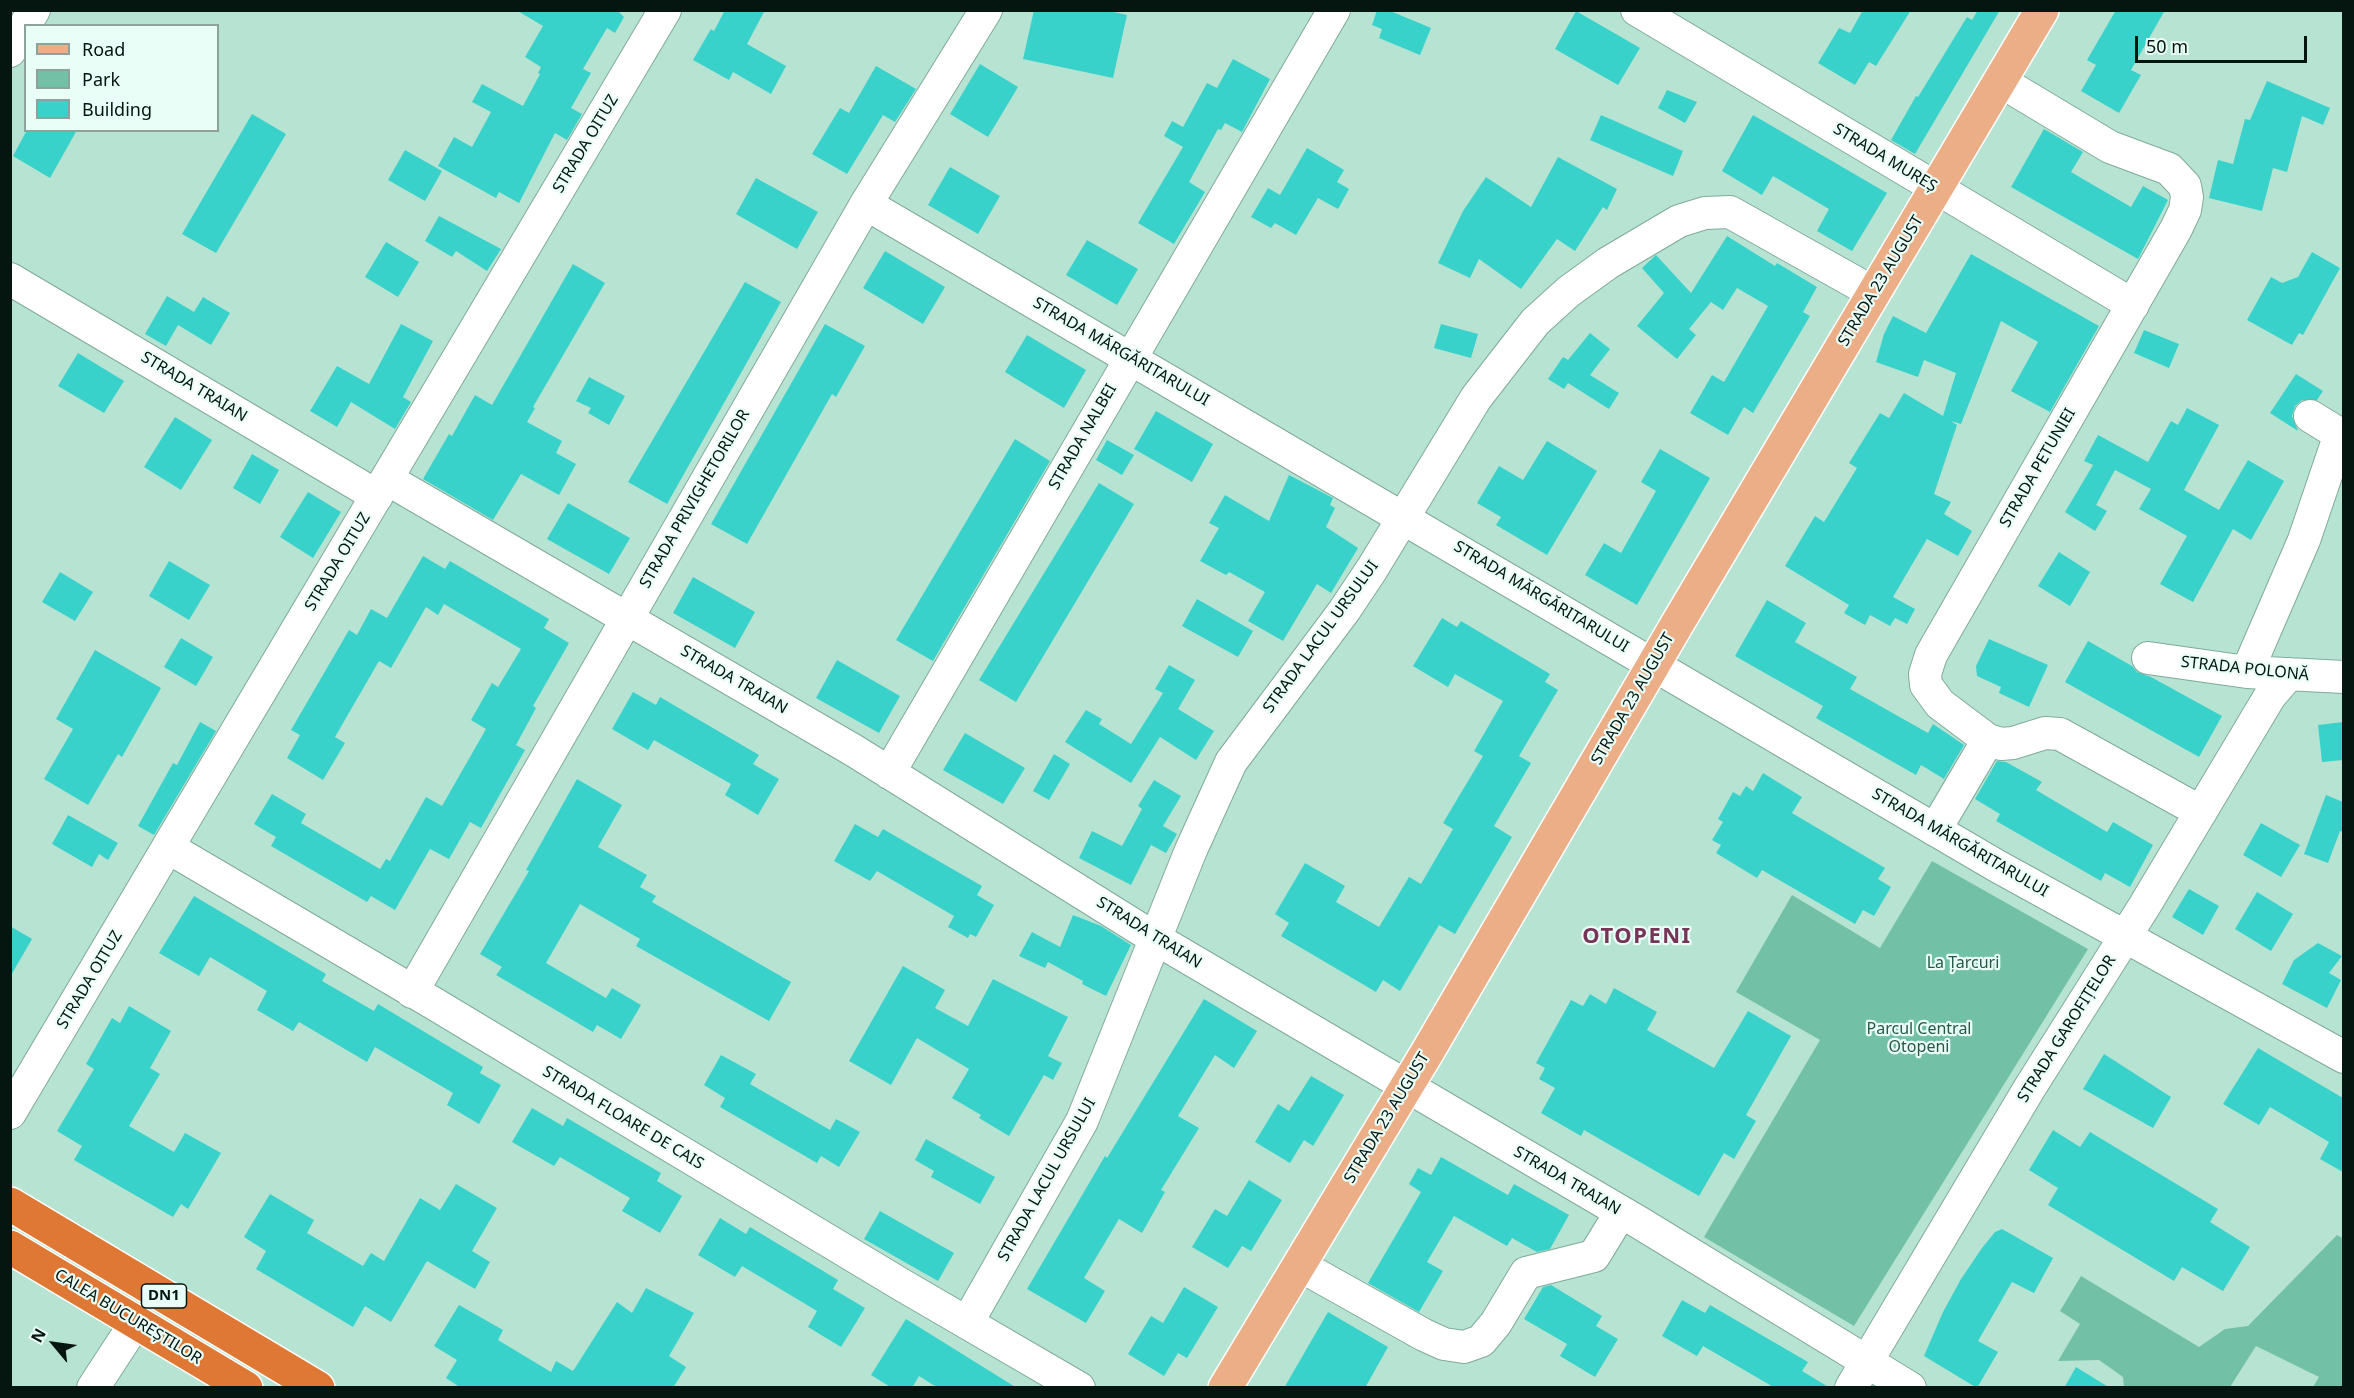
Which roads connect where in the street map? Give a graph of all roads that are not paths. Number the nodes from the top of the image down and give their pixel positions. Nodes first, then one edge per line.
1 (34, 10) edge
2 (665, 10) edge
3 (986, 10) edge
4 (1334, 10) edge
5 (1637, 10) edge
6 (2043, 10) edge
7 (26, 24) edge
8 (24, 27) edge
9 (10, 51) edge
10 (2000, 81) junction
11 (1936, 189) junction
12 (866, 204) junction
13 (10, 279) edge
14 (1874, 293) junction
15 (2133, 305) junction
16 (1130, 358) junction
17 (2310, 416) dead end
18 (382, 487) junction
19 (1404, 516) junction
20 (627, 618) junction
21 (2148, 658) dead end
22 (1653, 665) junction
23 (2247, 672) junction
24 (2289, 674) junction
25 (2343, 677) edge
26 (1988, 740) junction
27 (889, 772) junction
28 (2201, 812) junction
29 (1935, 830) junction
30 (169, 848) junction
31 (2125, 937) junction
32 (1156, 939) junction
33 (412, 992) junction
34 (2343, 1057) edge
35 (1406, 1087) junction
36 (10, 1113) edge
37 (10, 1204) edge
38 (1621, 1212) junction
39 (10, 1246) edge
40 (1299, 1264) junction
41 (136, 1322) junction
42 (967, 1323) junction
43 (1859, 1375) edge
44 (93, 1388) edge
45 (246, 1388) edge
46 (318, 1388) edge
47 (1079, 1388) edge
48 (1224, 1388) edge
49 (1910, 1388) edge

1 - 7 street
2 - 18 street, STRADA OITUZ
3 - 12 street, STRADA PRIVIGHETORILOR
4 - 16 street, STRADA NALBEI
5 - 11 street, STRADA MUREȘ
6 - 10 main road, STRADA 23 AUGUST
8 - 9 street
10 - 11 main road, STRADA 23 AUGUST
10 - 15 street, STRADA PETUNIEI
11 - 14 main road, STRADA 23 AUGUST
11 - 15 street, STRADA MUREȘ
12 - 16 street, STRADA MĂRGĂRITARULUI
12 - 20 street, STRADA PRIVIGHETORILOR
13 - 18 street, STRADA TRAIAN
14 - 19 street, STRADA LACUL URSULUI
14 - 22 main road, STRADA 23 AUGUST
15 - 26 street, STRADA PETUNIEI
16 - 19 street, STRADA MĂRGĂRITARULUI
16 - 27 street, STRADA NALBEI
17 - 23 street
18 - 20 street, STRADA TRAIAN
18 - 30 street, STRADA OITUZ
19 - 22 street, STRADA MĂRGĂRITARULUI
19 - 32 street, STRADA LACUL URSULUI
20 - 27 street, STRADA TRAIAN
20 - 33 street, STRADA PRIVIGHETORILOR
21 - 23 street, STRADA POLONĂ
22 - 29 street, STRADA MĂRGĂRITARULUI
22 - 35 main road, STRADA 23 AUGUST
23 - 24 street, STRADA POLONĂ
24 - 25 street, STRADA POLONĂ
24 - 28 street, STRADA GAROFIȚELOR
26 - 28 street
26 - 29 street
27 - 32 street, STRADA TRAIAN
28 - 31 street, STRADA GAROFIȚELOR
29 - 31 street, STRADA MĂRGĂRITARULUI
30 - 33 street, STRADA FLOARE DE CAIS
30 - 36 street, STRADA OITUZ
31 - 34 street, STRADA MĂRGĂRITARULUI
31 - 43 street, STRADA GAROFIȚELOR
32 - 35 street, STRADA TRAIAN
32 - 42 street, STRADA LACUL URSULUI
33 - 42 street, STRADA FLOARE DE CAIS
35 - 38 street, STRADA TRAIAN
35 - 40 main road, STRADA 23 AUGUST
37 - 46 highway, DN1
38 - 40 street
38 - 43 street, STRADA TRAIAN
39 - 41 highway, CALEA BUCUREȘTILOR / DN1
40 - 48 main road, STRADA 23 AUGUST
41 - 44 street
41 - 45 highway, CALEA BUCUREȘTILOR / DN1
42 - 47 street, STRADA FLOARE DE CAIS
43 - 49 street, STRADA TRAIAN

